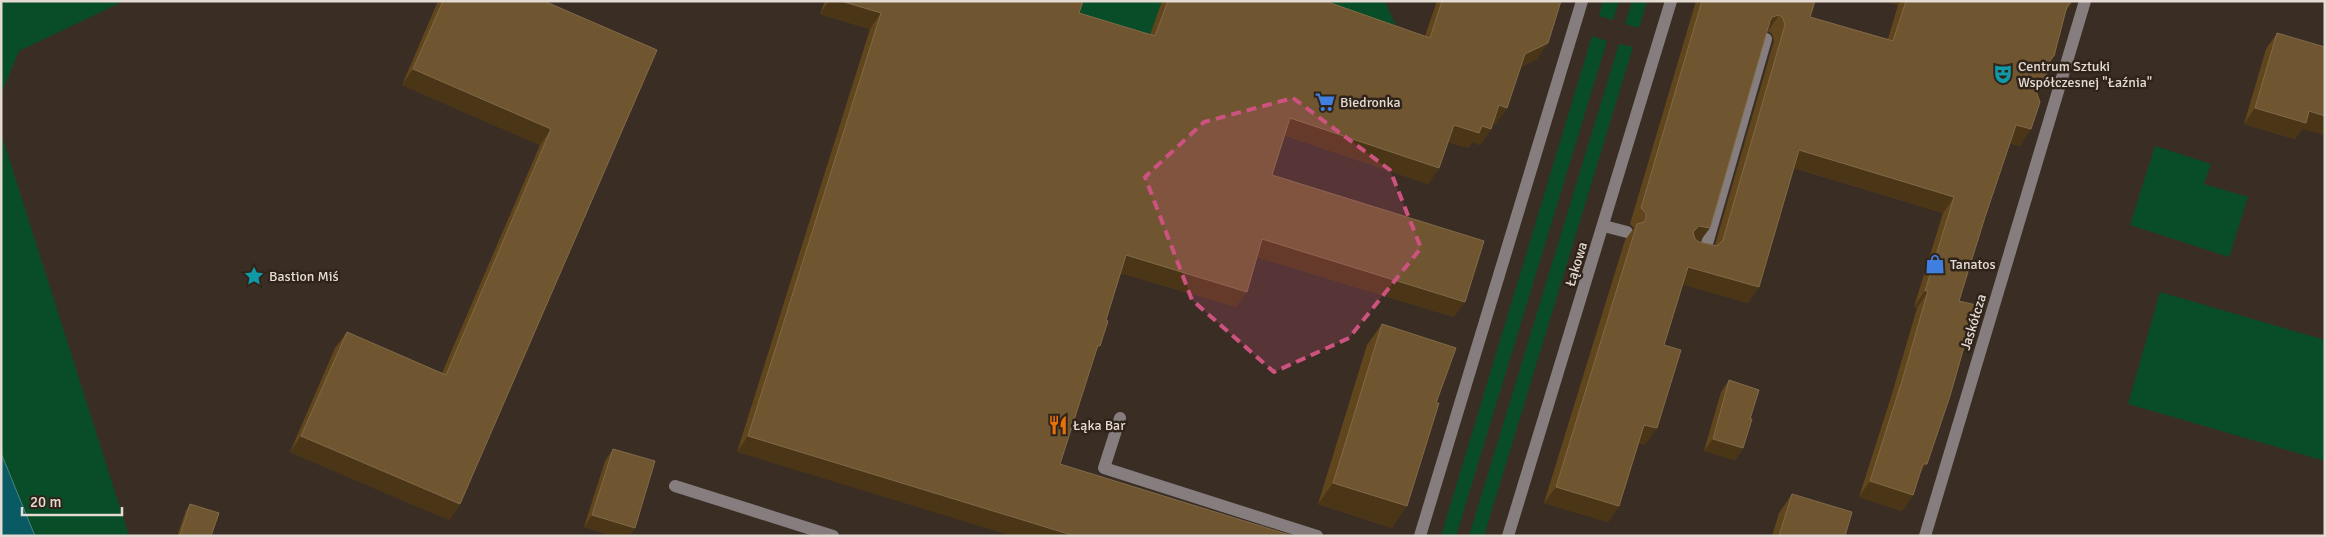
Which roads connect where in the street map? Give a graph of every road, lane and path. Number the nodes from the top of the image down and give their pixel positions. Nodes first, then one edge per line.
1 (1582, 1) edge
2 (1671, 1) edge
3 (2085, 1) edge
4 (1766, 39) edge
5 (1604, 226) junction
6 (1628, 232) dead end
7 (1690, 250) edge
8 (1120, 418) dead end
9 (675, 486) dead end
10 (833, 536) edge
11 (1317, 536) edge
12 (1420, 536) edge
13 (1508, 536) edge
14 (1924, 536) edge

1 - 12 street
2 - 5 street, Łąkowa
3 - 14 street, Jaskółcza
4 - 7 street
5 - 6 street
5 - 13 street, Łąkowa
8 - 11 street
9 - 10 street

